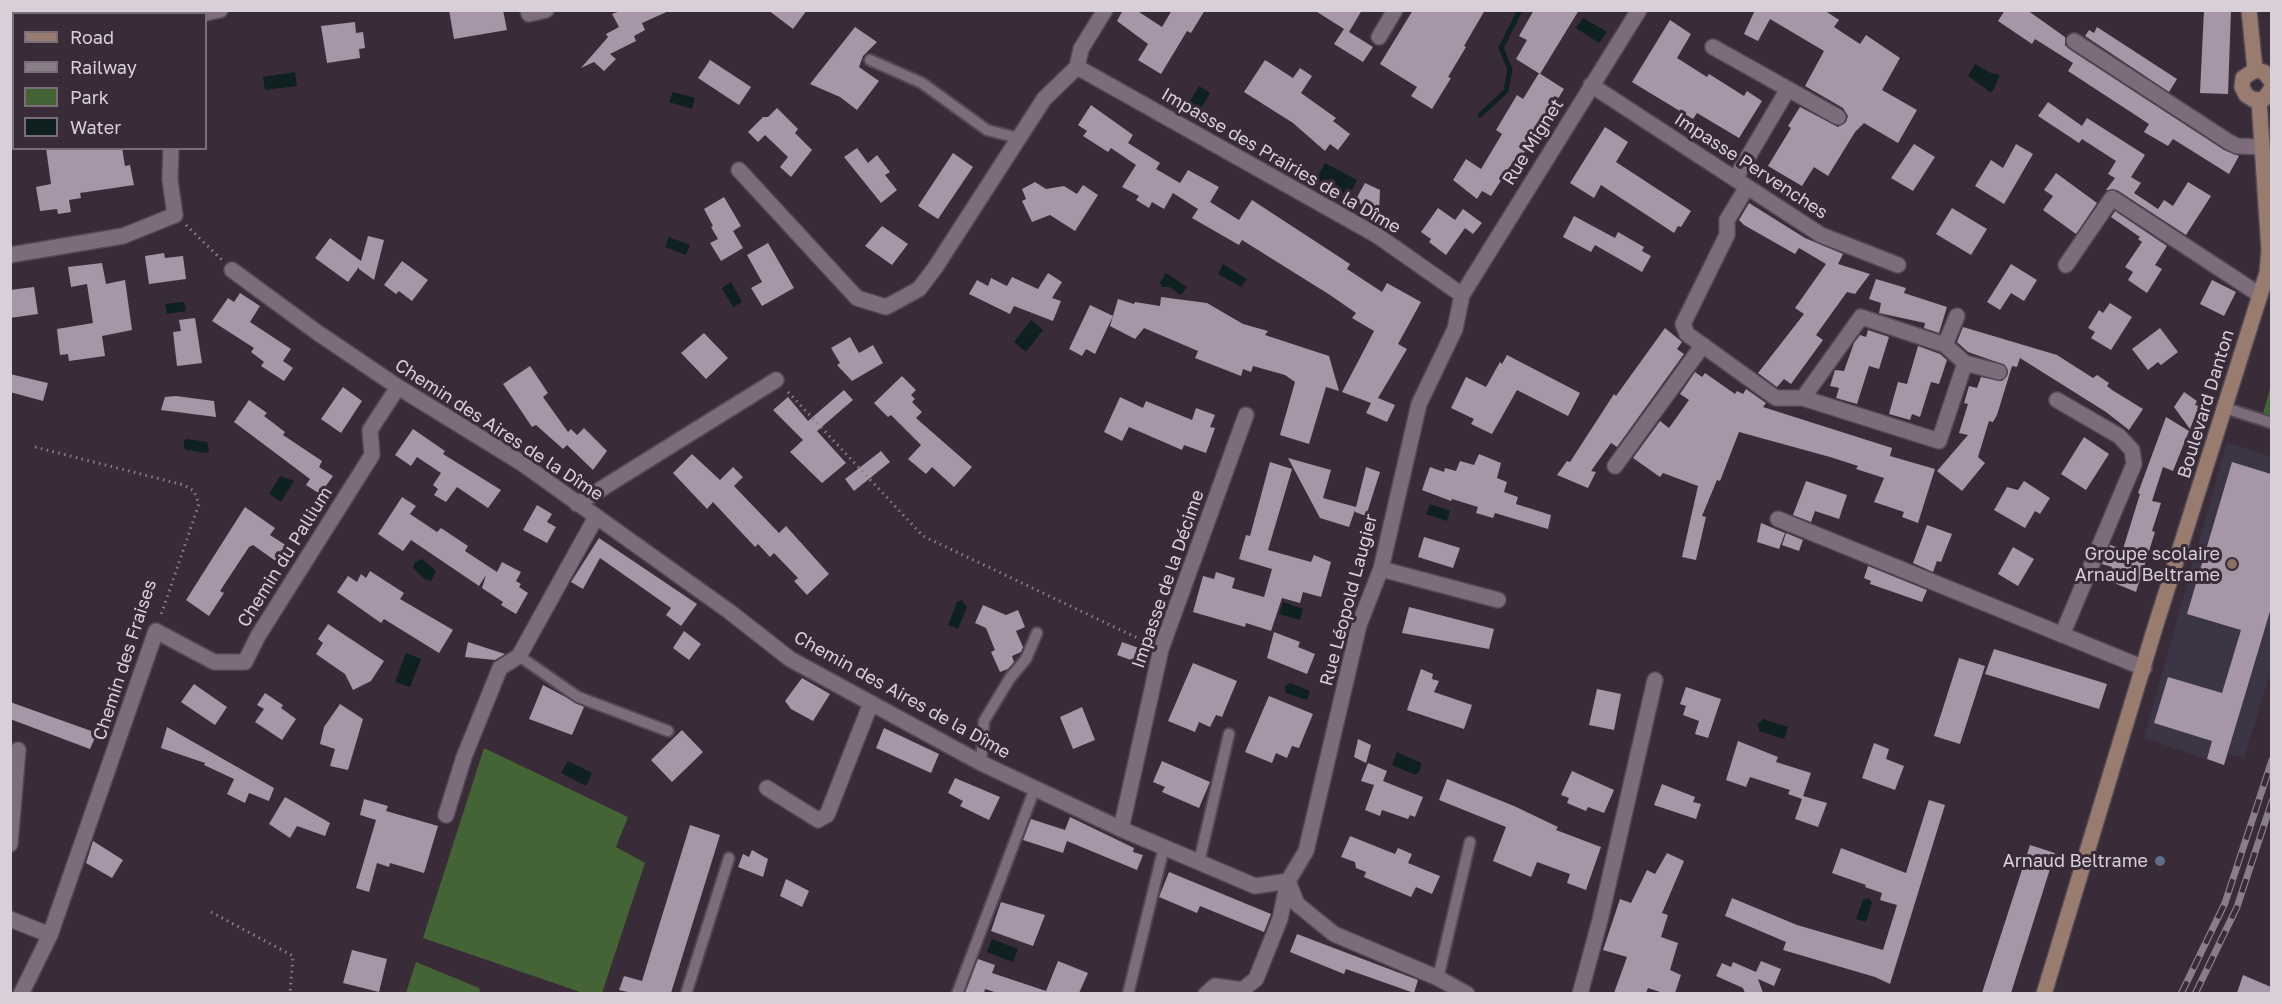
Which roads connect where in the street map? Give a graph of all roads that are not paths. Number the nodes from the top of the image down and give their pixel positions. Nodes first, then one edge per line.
1 (528, 10) edge
2 (546, 10) edge
3 (1105, 10) edge
4 (1395, 10) edge
5 (1638, 10) edge
6 (2249, 10) edge
7 (1379, 37) dead end
8 (2074, 41) dead end
9 (1713, 47) dead end
10 (870, 60) dead end
11 (1077, 67) junction
12 (2255, 70) junction
13 (2271, 82) edge
14 (1591, 85) junction
15 (2271, 88) edge
16 (1788, 89) junction
17 (2259, 100) junction
18 (1838, 117) dead end
19 (1018, 138) junction
20 (2262, 147) junction
21 (171, 150) edge
22 (739, 170) dead end
23 (1741, 183) junction
24 (10, 255) edge
25 (1898, 265) dead end
26 (2066, 265) dead end
27 (232, 270) road end
28 (1462, 295) junction
29 (2260, 295) junction
30 (1957, 316) dead end
31 (1702, 345) junction
32 (1946, 345) junction
33 (1965, 363) junction
34 (1999, 372) dead end
35 (776, 380) road end
36 (398, 387) junction
37 (1803, 398) junction
38 (2057, 400) dead end
39 (2225, 408) junction
40 (1246, 415) dead end
41 (2271, 423) edge
42 (1615, 466) dead end
43 (577, 504) junction
44 (596, 517) junction
45 (1778, 519) dead end
46 (1381, 569) junction
47 (1498, 600) dead end
48 (156, 631) joint
49 (1037, 633) dead end
50 (2062, 635) junction
51 (519, 656) junction
52 (2144, 668) junction
53 (1655, 680) dead end
54 (870, 703) junction
55 (668, 731) dead end
56 (1229, 734) dead end
57 (18, 750) dead end
58 (981, 762) junction
59 (1035, 788) junction
60 (767, 789) dead end
61 (446, 815) dead end
62 (1121, 829) junction
63 (1470, 842) dead end
64 (10, 844) edge
65 (1164, 847) junction
66 (729, 858) dead end
67 (1199, 862) junction
68 (1288, 881) junction
69 (10, 919) edge
70 (50, 935) junction
71 (1438, 978) junction
72 (21, 993) edge
73 (686, 993) edge
74 (957, 993) edge
75 (1128, 993) edge
76 (1206, 993) edge
77 (1467, 993) edge
78 (1580, 993) edge
79 (2044, 993) edge

1 - 2 street
3 - 11 street
4 - 7 street
5 - 14 street, Rue Mignet
6 - 12 main road
8 - 20 street
9 - 16 street
10 - 19 lane
11 - 19 street
11 - 28 street, Impasse des Prairies de la Dîme
12 - 13 main road
12 - 17 main road
14 - 23 street, Impasse Pervenches
14 - 28 street, Rue Mignet
15 - 17 main road
16 - 18 street
16 - 23 street
17 - 20 main road, Boulevard Danton
19 - 22 street
20 - 29 main road, Boulevard Danton
21 - 24 street
23 - 25 street, Impasse Pervenches
23 - 31 street
26 - 29 street
27 - 36 street, Chemin des Aires de la Dîme
28 - 46 street, Rue Léopold Laugier
29 - 39 main road, Boulevard Danton
30 - 32 street
31 - 37 street
31 - 42 street
32 - 33 street
32 - 37 street
33 - 34 street
33 - 37 street
35 - 43 street
36 - 43 street, Chemin des Aires de la Dîme
36 - 48 street, Chemin du Pallium
38 - 50 street
39 - 41 lane
39 - 52 main road, Boulevard Danton
40 - 62 street, Impasse de la Décime
43 - 44 street, Chemin des Aires de la Dîme
44 - 51 street
44 - 54 street, Chemin des Aires de la Dîme
45 - 50 street
46 - 47 street
46 - 68 street, Rue Léopold Laugier
48 - 70 street, Chemin des Fraises
49 - 58 lane
50 - 52 street
51 - 55 lane
51 - 61 street
52 - 79 main road, Boulevard Danton
53 - 78 street
54 - 58 street, Chemin des Aires de la Dîme
54 - 60 street
56 - 67 lane
57 - 64 street
58 - 59 street, Chemin des Aires de la Dîme
59 - 62 street, Chemin des Aires de la Dîme
59 - 74 lane
62 - 65 street, Chemin des Aires de la Dîme
63 - 71 lane
65 - 67 street, Chemin des Aires de la Dîme
65 - 75 lane
66 - 73 lane
67 - 68 street, Chemin des Aires de la Dîme
68 - 71 street
68 - 76 street, Rue Léopold Laugier
69 - 70 street
70 - 72 street, Chemin des Fraises
71 - 77 street

